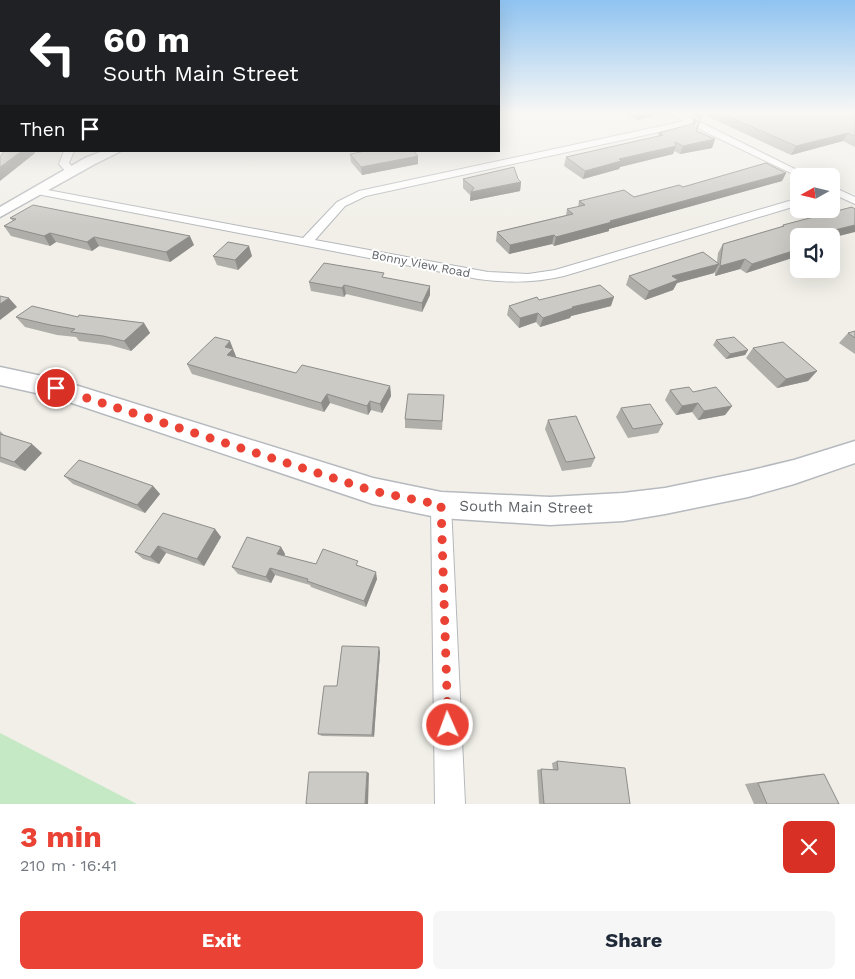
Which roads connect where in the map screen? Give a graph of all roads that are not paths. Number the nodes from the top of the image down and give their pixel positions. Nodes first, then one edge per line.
1 (561, 151) edge
2 (751, 151) edge
3 (70, 152) edge
4 (113, 152) edge
5 (790, 169) edge
6 (71, 171) junction
7 (37, 191) junction
8 (840, 194) edge
9 (855, 201) edge
10 (790, 204) edge
11 (0, 213) edge
12 (306, 241) junction
13 (0, 376) edge
14 (855, 452) edge
15 (441, 505) junction
16 (450, 804) edge

1 - 12 street
2 - 5 street
3 - 6 street
4 - 6 street
6 - 7 street
7 - 11 street
7 - 12 street, Bonny View Road
8 - 9 street
10 - 12 street, Bonny View Road
13 - 15 main road, South Main Street
14 - 15 main road, South Main Street
15 - 16 street

